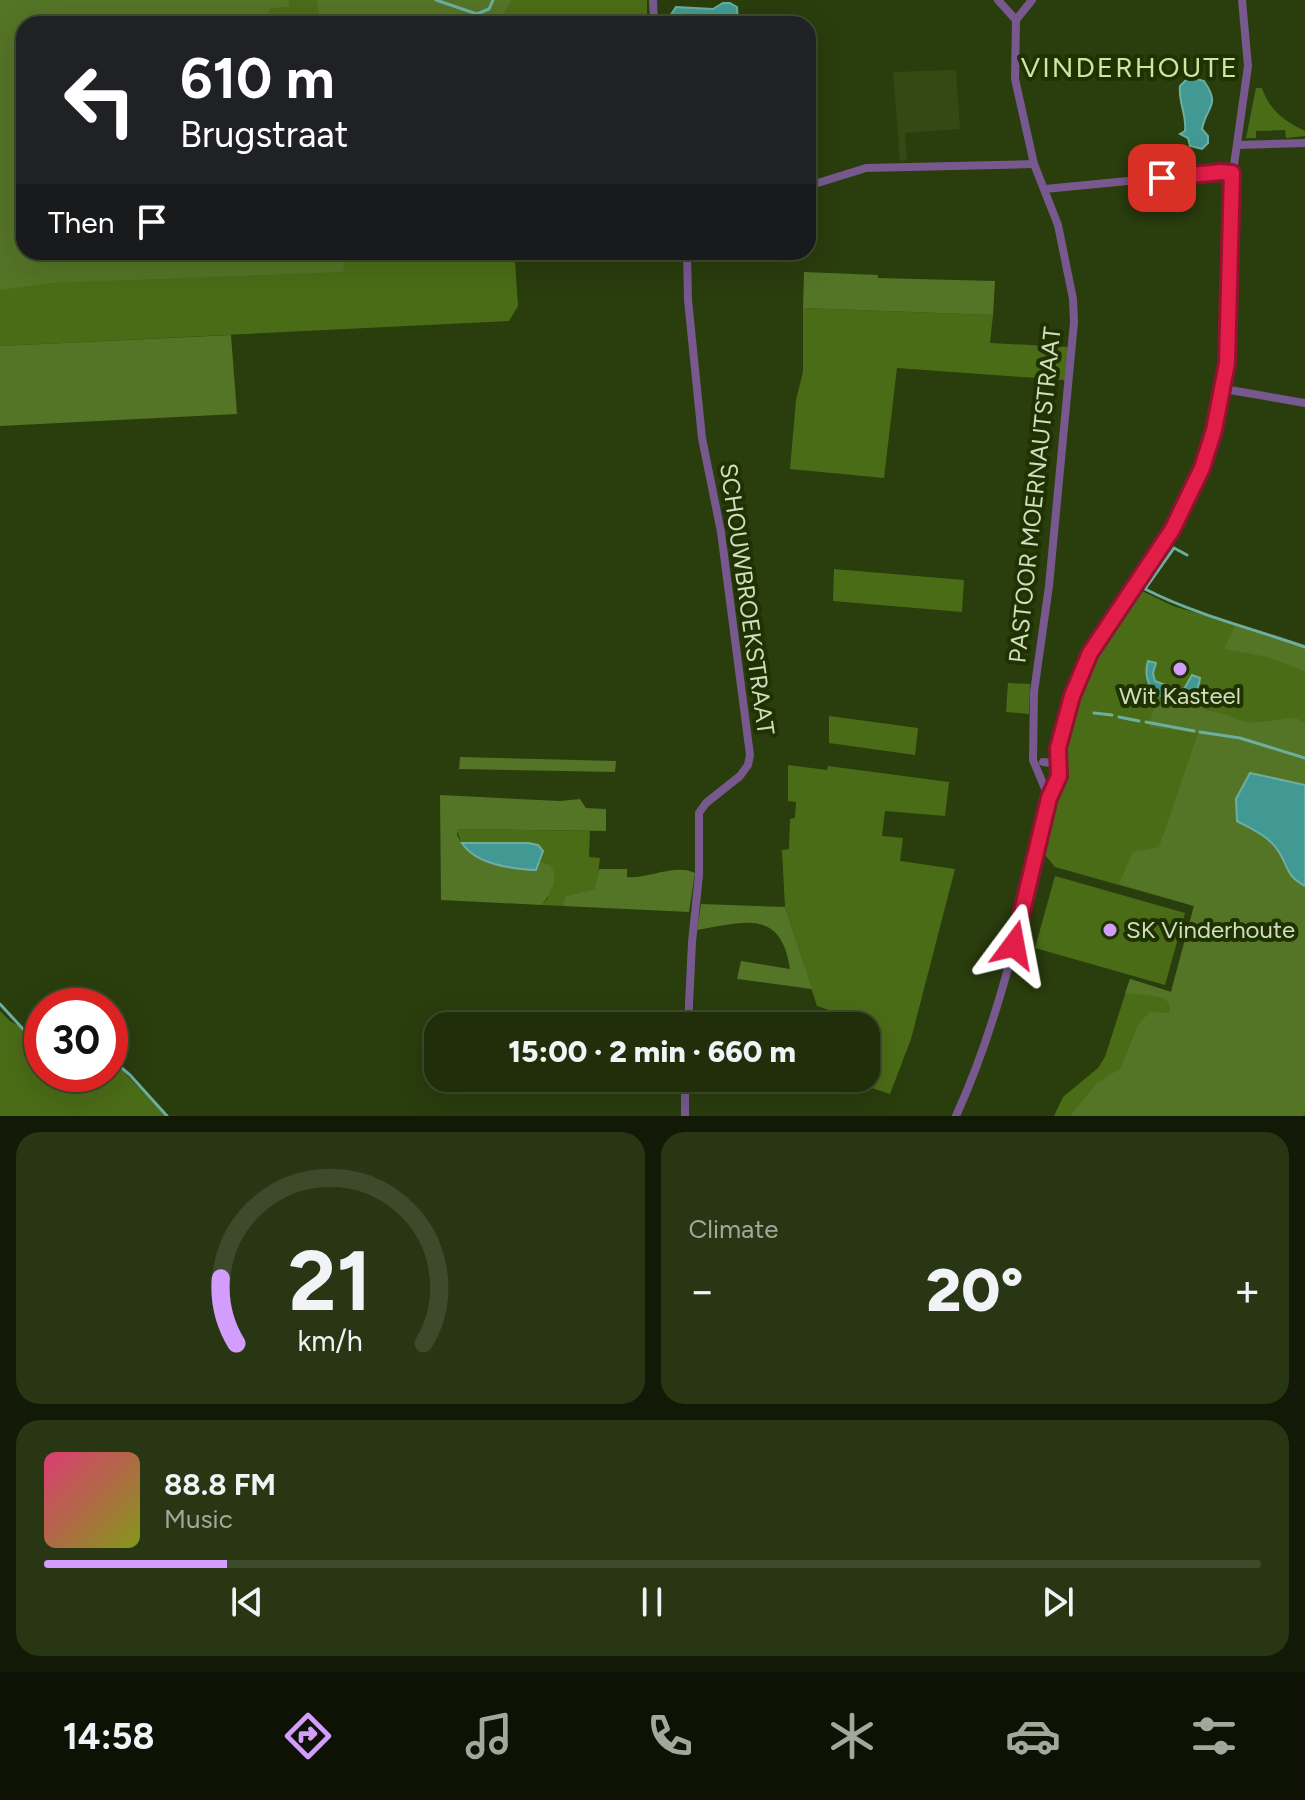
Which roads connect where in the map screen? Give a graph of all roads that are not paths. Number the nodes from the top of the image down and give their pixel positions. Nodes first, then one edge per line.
1 (998, 0) edge
2 (1032, 0) edge
3 (1242, 0) edge
4 (1016, 20) junction
5 (1305, 143) edge
6 (1237, 145) junction
7 (1034, 164) junction
8 (1232, 173) junction
9 (816, 184) edge
10 (1045, 189) junction
11 (687, 260) edge
12 (1224, 389) junction
13 (1305, 403) edge
14 (1047, 765) junction
15 (1043, 783) junction
16 (1055, 783) junction
17 (1049, 798) junction
18 (689, 1012) edge
19 (685, 1092) edge
20 (685, 1116) edge
21 (956, 1116) edge

1 - 4 street
2 - 4 street
3 - 6 street
4 - 7 street, PASTOOR MOERNAUTSTRAAT
5 - 6 street
6 - 8 street
7 - 9 street
7 - 10 street, PASTOOR MOERNAUTSTRAAT
8 - 10 street
8 - 12 street
10 - 14 street, PASTOOR MOERNAUTSTRAAT
11 - 18 street, SCHOUWBROEKSTRAAT
12 - 13 street
12 - 14 street
14 - 15 street, PASTOOR MOERNAUTSTRAAT
14 - 16 street
15 - 16 street
15 - 17 street, PASTOOR MOERNAUTSTRAAT
16 - 17 street
17 - 21 street
19 - 20 street

